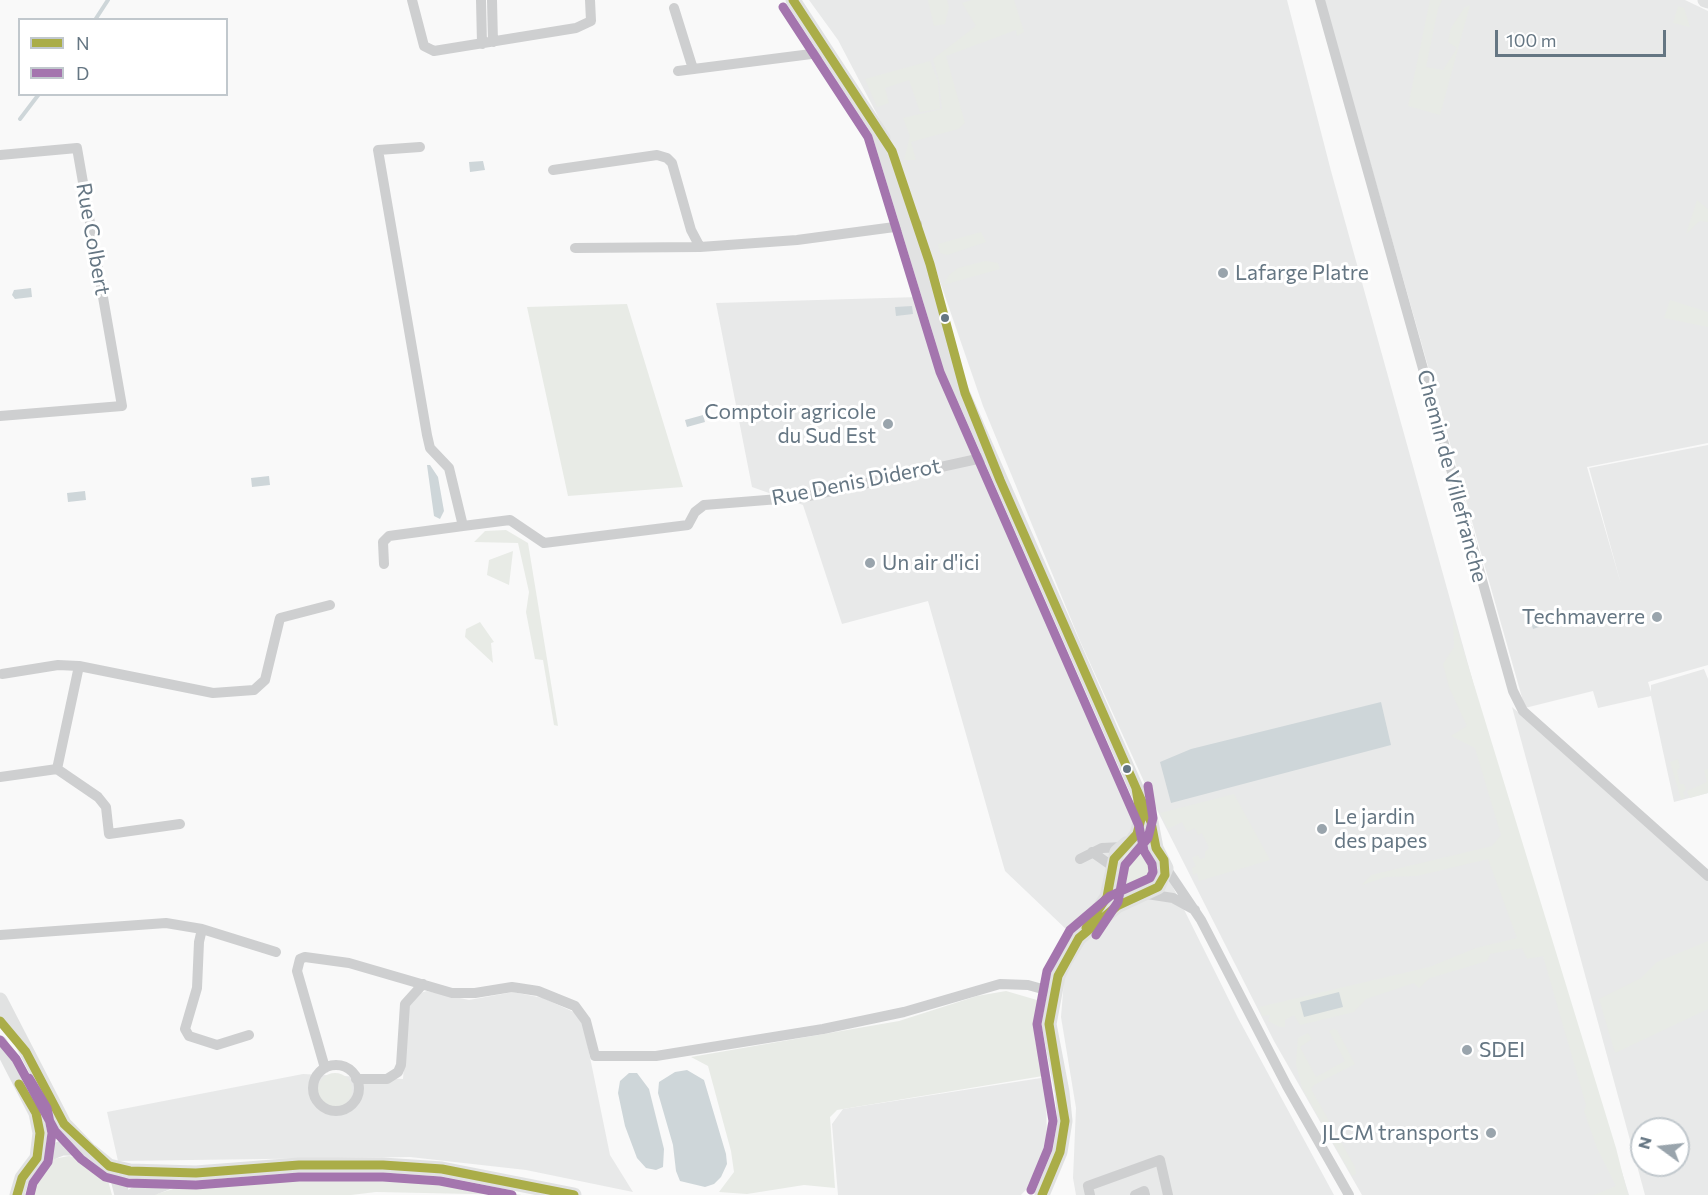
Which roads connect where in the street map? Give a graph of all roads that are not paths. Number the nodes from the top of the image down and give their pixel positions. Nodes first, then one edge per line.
1 (412, 0) edge
2 (481, 0) edge
3 (492, 0) edge
4 (590, 0) edge
5 (793, 0) edge
6 (1320, 0) edge
7 (674, 8) dead end
8 (488, 43) junction
9 (827, 52) junction
10 (693, 69) junction
11 (678, 71) dead end
12 (420, 147) dead end
13 (0, 155) edge
14 (553, 170) dead end
15 (913, 225) junction
16 (700, 247) junction
17 (575, 248) dead end
18 (0, 416) edge
19 (991, 456) junction
20 (463, 526) junction
21 (384, 564) dead end
22 (330, 605) dead end
23 (79, 666) junction
24 (2, 674) dead end
25 (57, 769) junction
26 (0, 777) edge
27 (1138, 792) junction
28 (180, 824) dead end
29 (1127, 845) junction
30 (1156, 848) junction
31 (1092, 852) junction
32 (1080, 859) dead end
33 (1166, 868) junction
34 (1112, 870) junction
35 (1708, 876) edge
36 (1143, 895) junction
37 (1195, 910) junction
38 (202, 929) junction
39 (0, 935) edge
40 (1079, 938) junction
41 (276, 952) dead end
42 (423, 984) junction
43 (1053, 992) junction
44 (0, 1000) edge
45 (0, 1021) edge
46 (249, 1035) dead end
47 (0, 1042) edge
48 (26, 1052) junction
49 (0, 1054) edge
50 (325, 1068) junction
51 (357, 1079) junction
52 (27, 1096) junction
53 (90, 1151) junction
54 (37, 1158) junction
55 (109, 1166) junction
56 (196, 1173) junction
57 (17, 1195) edge
58 (122, 1195) edge
59 (134, 1195) edge
60 (574, 1195) edge
61 (1042, 1195) edge
62 (1090, 1195) edge
63 (1135, 1195) edge
64 (1145, 1195) edge
65 (1168, 1195) edge
66 (1349, 1195) edge

1 - 8 street
2 - 8 street
3 - 8 street
4 - 8 street
5 - 9 street
6 - 35 street, Chemin de Villefranche
7 - 10 street
9 - 10 street
9 - 15 street
10 - 11 street
12 - 20 street
13 - 18 street, Rue Colbert
14 - 16 street
15 - 16 street
15 - 19 street
16 - 17 street
19 - 20 street, Rue Denis Diderot
19 - 27 street
20 - 21 street, Rue Denis Diderot
22 - 23 street
23 - 24 street
23 - 25 street
25 - 26 street
25 - 28 street
27 - 29 street
27 - 30 street
29 - 30 street
29 - 31 street
29 - 34 street
30 - 33 street
31 - 32 street
31 - 34 street
33 - 36 street
33 - 37 street
34 - 36 street
34 - 40 street
36 - 37 street
36 - 40 street
37 - 66 street
38 - 39 street
38 - 41 street
38 - 46 street
40 - 43 street
42 - 43 street
42 - 50 street
42 - 51 street
43 - 61 street
44 - 48 street
45 - 48 street
47 - 52 street
48 - 53 street
49 - 52 street
50 - 51 street
50 - 51 street
52 - 54 street
53 - 54 street
53 - 55 street
54 - 57 street
55 - 56 street
55 - 58 street
56 - 59 street
56 - 60 street
62 - 65 street
63 - 64 street

